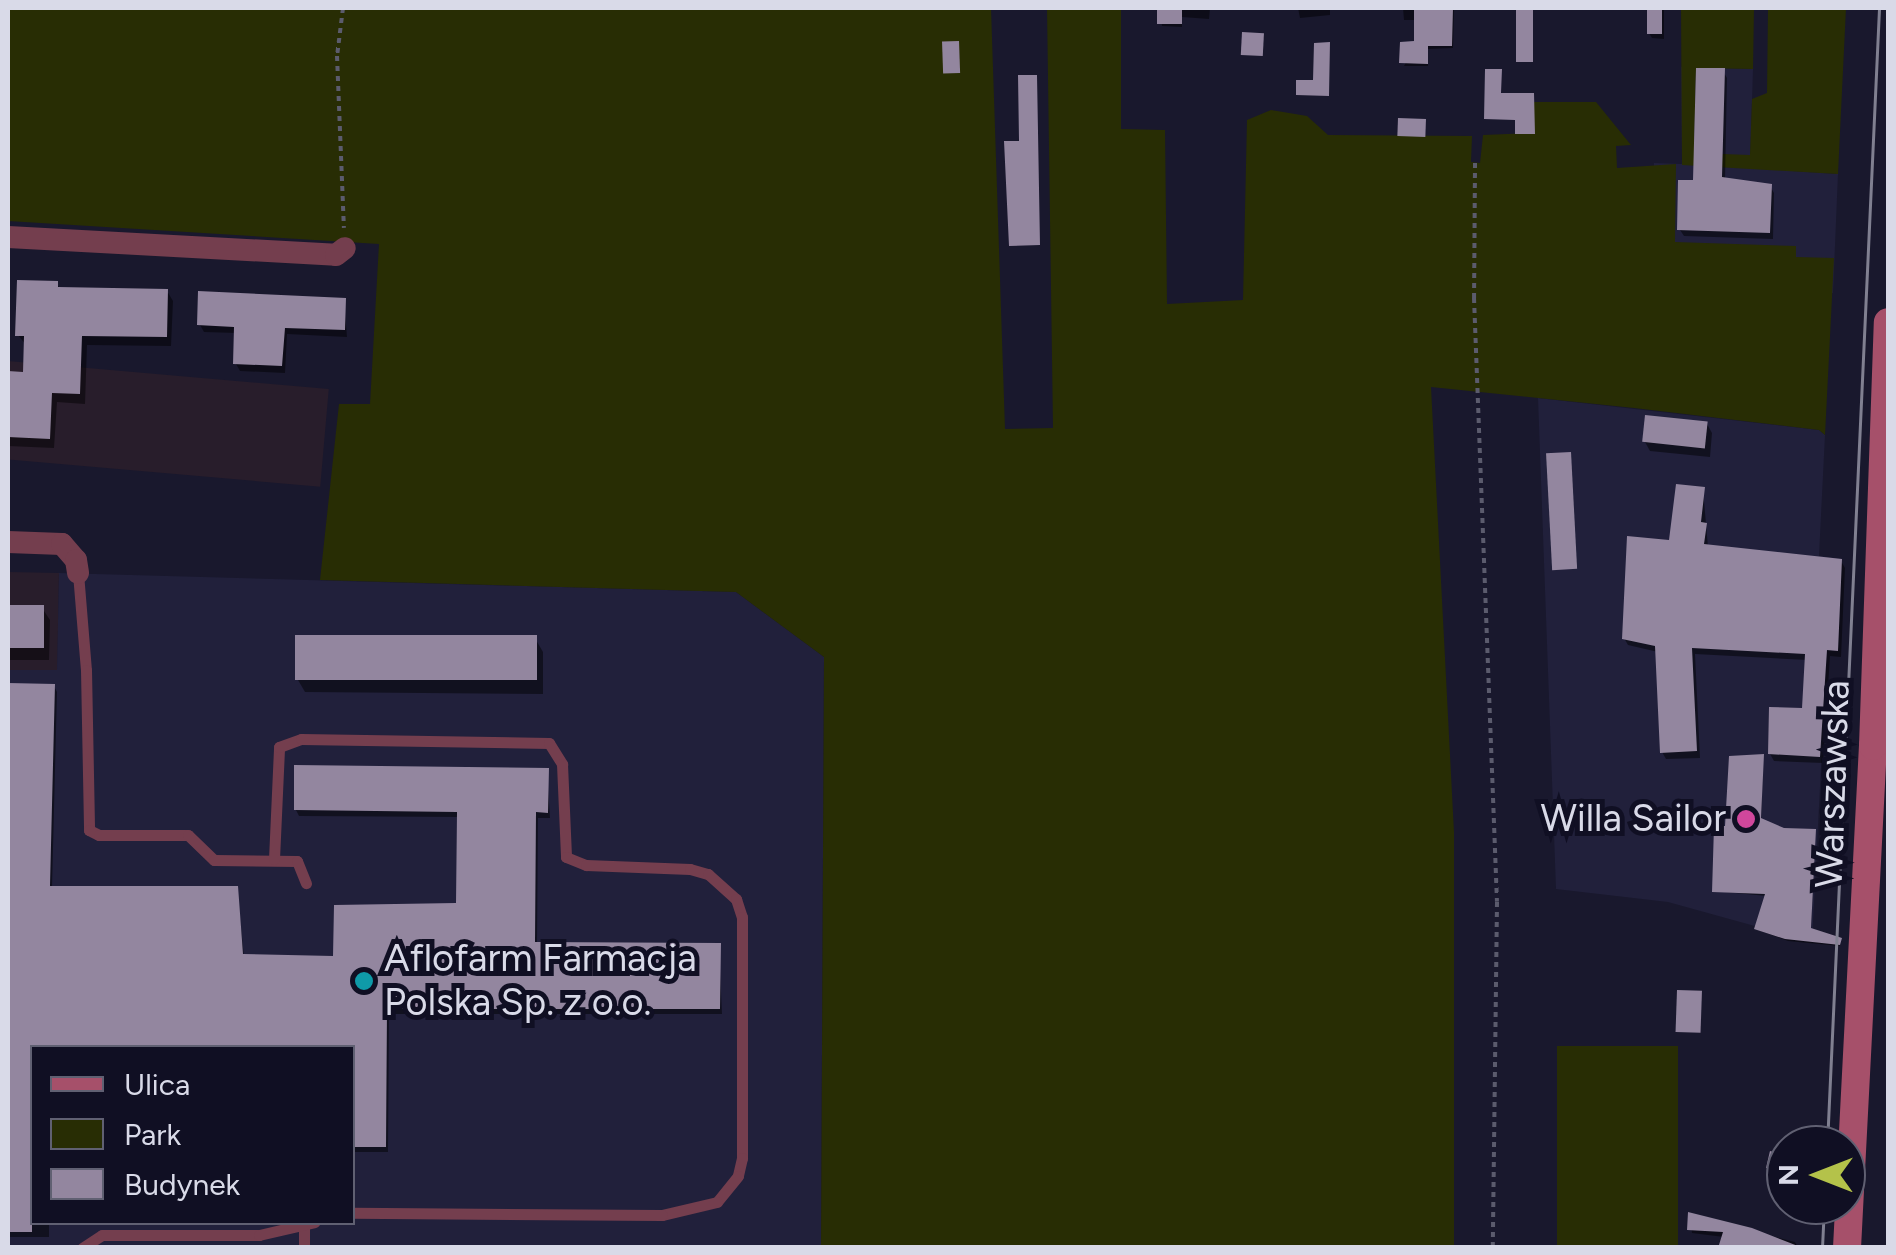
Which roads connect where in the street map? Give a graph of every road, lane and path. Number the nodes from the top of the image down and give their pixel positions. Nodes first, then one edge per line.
1 (343, 8) edge
2 (1475, 163) dead end
3 (8, 237) edge
4 (345, 248) joint
5 (1888, 322) edge
6 (8, 542) edge
7 (78, 573) joint
8 (274, 859) junction
9 (306, 883) dead end
10 (355, 1213) edge
11 (298, 1225) edge
12 (259, 1229) edge
13 (82, 1248) edge
14 (1494, 1248) edge
15 (1846, 1248) edge

1 - 4 path
2 - 14 path
3 - 4 street
5 - 15 main road, Warszawska
6 - 7 street
7 - 8 lane
8 - 9 lane
8 - 10 lane
11 - 12 lane
12 - 13 lane

